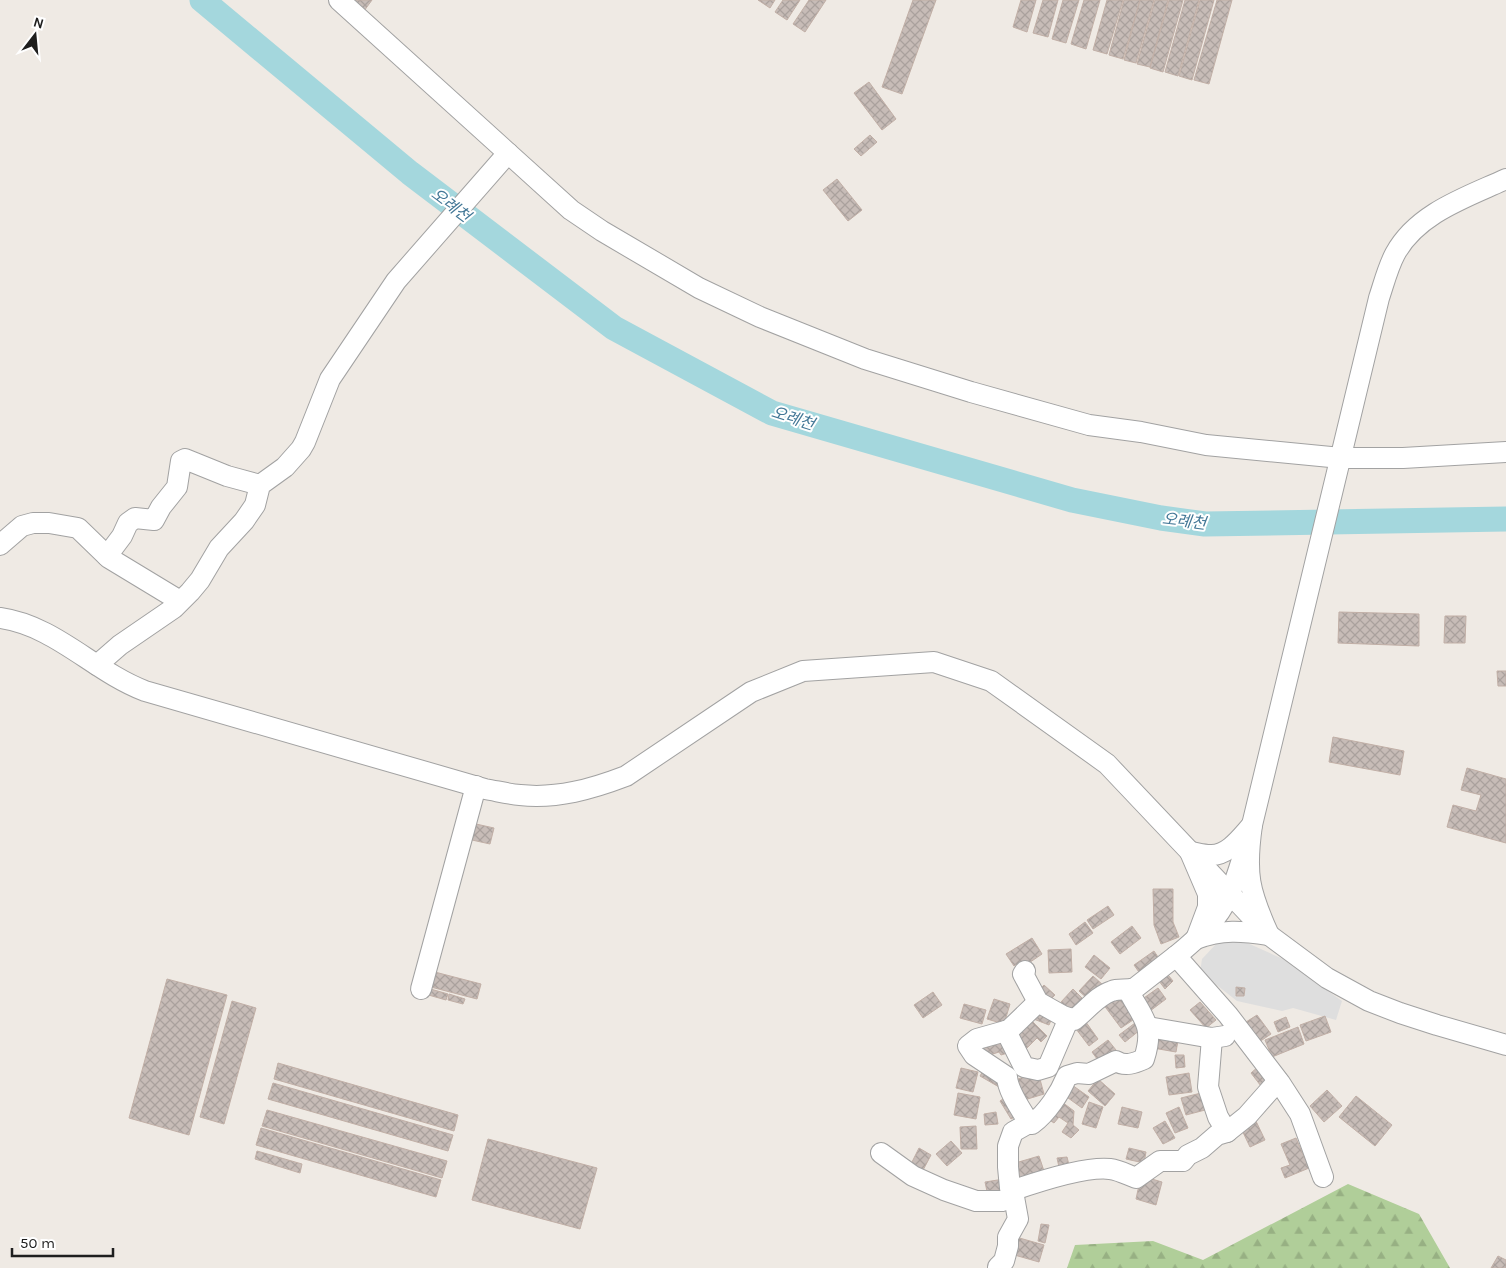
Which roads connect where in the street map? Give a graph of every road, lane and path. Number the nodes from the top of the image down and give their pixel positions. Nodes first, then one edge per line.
1 (339, 0) edge
2 (508, 153) junction
3 (1506, 179) edge
4 (1506, 452) edge
5 (1339, 467) junction
6 (260, 485) junction
7 (0, 545) edge
8 (107, 556) junction
9 (180, 601) junction
10 (0, 618) edge
11 (97, 665) junction
12 (476, 786) junction
13 (1252, 825) junction
14 (1190, 852) junction
15 (1230, 894) junction
16 (1270, 935) junction
17 (1196, 939) junction
18 (1176, 956) junction
19 (1024, 971) dead end
20 (421, 989) dead end
21 (1128, 990) junction
22 (1038, 1002) junction
23 (1069, 1018) junction
24 (1148, 1027) junction
25 (1006, 1031) junction
26 (1242, 1034) junction
27 (1212, 1038) junction
28 (1506, 1045) edge
29 (1048, 1067) junction
30 (1066, 1076) junction
31 (1278, 1080) junction
32 (1029, 1123) junction
33 (1227, 1132) junction
34 (881, 1153) dead end
35 (1323, 1177) dead end
36 (1013, 1194) junction
37 (998, 1267) edge

1 - 2 street
2 - 5 street
2 - 6 street
3 - 5 street
4 - 5 street
5 - 13 street
6 - 8 street
6 - 9 street
7 - 8 street
8 - 9 street
9 - 11 street
10 - 11 street
11 - 12 street
12 - 14 street
12 - 20 street
13 - 14 street
13 - 15 street
13 - 16 street
14 - 15 street
14 - 17 street
15 - 16 street
15 - 17 street
16 - 17 street
16 - 28 street
17 - 18 street
18 - 21 street
18 - 26 street
19 - 22 street
21 - 23 street
21 - 24 street
22 - 23 street
22 - 25 street
23 - 29 street
24 - 27 street
24 - 30 street
25 - 29 street
25 - 32 street
26 - 27 street
26 - 31 street
27 - 33 street
29 - 30 street
30 - 32 street
31 - 33 street
31 - 35 street
32 - 36 street
33 - 36 street
34 - 36 street
36 - 37 street

